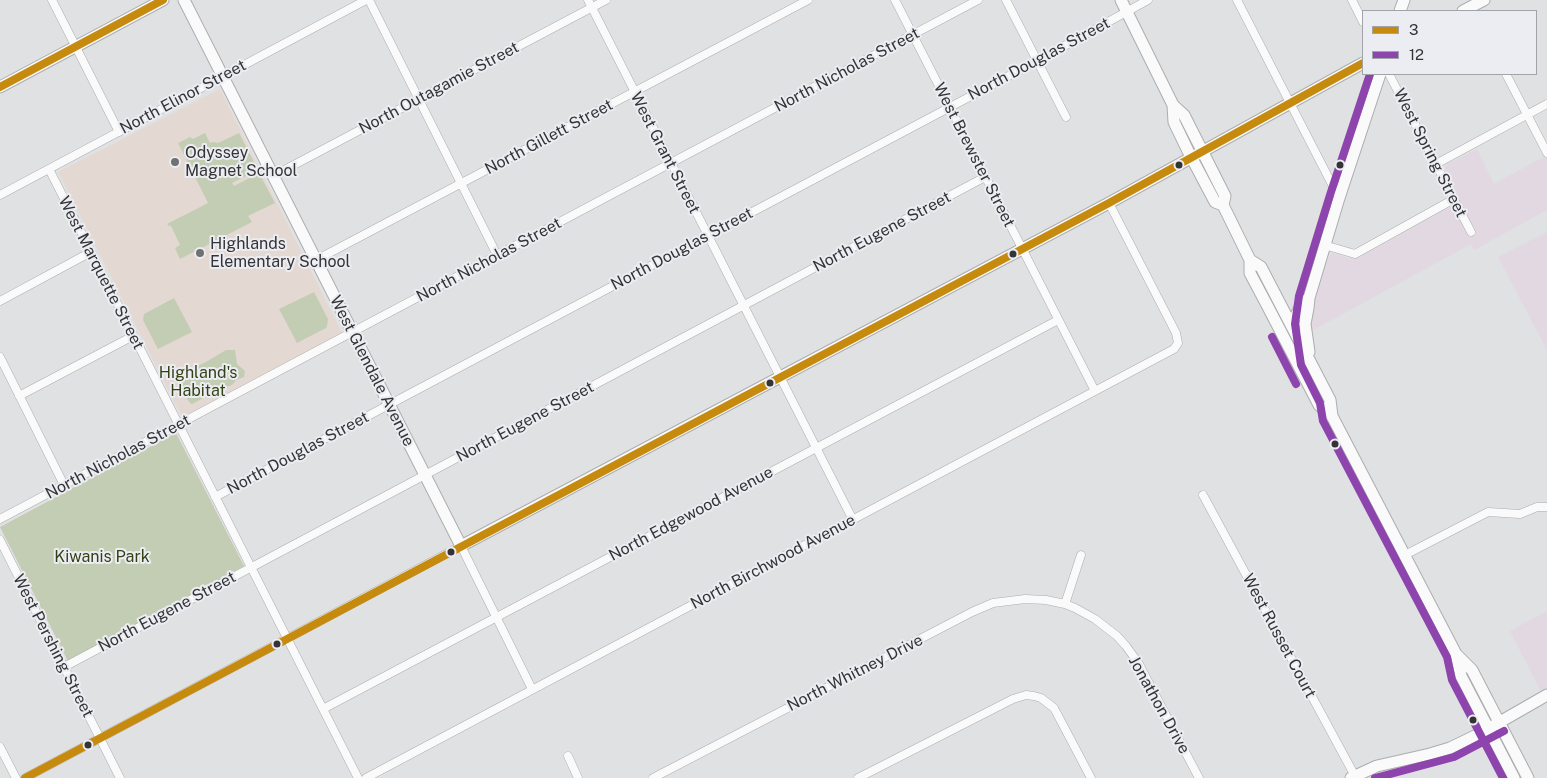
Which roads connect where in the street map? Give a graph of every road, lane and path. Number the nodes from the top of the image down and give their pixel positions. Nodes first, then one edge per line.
1 (52, 0) edge
2 (163, 0) edge
3 (184, 0) edge
4 (367, 0) edge
5 (606, 0) edge
6 (808, 0) edge
7 (895, 0) edge
8 (978, 0) edge
9 (1006, 0) edge
10 (1121, 0) edge
11 (1148, 0) edge
12 (1237, 0) edge
13 (1352, 0) edge
14 (1484, 0) edge
15 (590, 4) edge
16 (1470, 7) edge
17 (1127, 12) junction
18 (1362, 20) edge
19 (913, 35) junction
20 (75, 47) junction
21 (1037, 61) junction
22 (1362, 63) edge
23 (222, 75) junction
24 (1380, 75) edge
25 (1391, 75) edge
26 (1507, 75) edge
27 (0, 87) edge
28 (634, 92) junction
29 (418, 99) junction
30 (1289, 103) junction
31 (1547, 104) edge
32 (1173, 105) junction
33 (949, 107) junction
34 (1528, 115) junction
35 (1066, 117) dead end
36 (119, 132) junction
37 (1203, 152) junction
38 (1547, 153) edge
39 (1192, 158) junction
40 (671, 163) junction
41 (1436, 164) junction
42 (49, 169) junction
43 (273, 176) junction
44 (985, 177) junction
45 (461, 183) junction
46 (0, 194) edge
47 (1339, 198) junction
48 (1454, 199) junction
49 (1109, 203) junction
50 (1223, 205) junction
51 (1471, 232) dead end
52 (707, 235) junction
53 (1324, 245) junction
54 (1022, 248) junction
55 (91, 252) junction
56 (497, 255) junction
57 (316, 260) junction
58 (1250, 260) junction
59 (1257, 286) junction
60 (1308, 298) junction
61 (0, 300) edge
62 (1278, 300) junction
63 (743, 306) junction
64 (1306, 319) junction
65 (1058, 320) junction
66 (1291, 325) junction
67 (1281, 332) junction
68 (353, 333) junction
69 (133, 336) junction
70 (0, 357) edge
71 (1311, 364) junction
72 (779, 377) junction
73 (1095, 391) junction
74 (19, 396) junction
75 (389, 405) junction
76 (1332, 416) junction
77 (178, 425) junction
78 (816, 448) junction
79 (425, 475) junction
80 (64, 485) junction
81 (1202, 495) dead end
82 (215, 497) junction
83 (1547, 507) edge
84 (0, 519) edge
85 (852, 520) junction
86 (0, 540) edge
87 (461, 546) junction
88 (1081, 555) dead end
89 (1405, 555) junction
90 (251, 568) junction
91 (1065, 604) junction
92 (497, 617) junction
93 (287, 639) junction
94 (1456, 654) junction
95 (64, 667) junction
96 (532, 689) junction
97 (1547, 695) edge
98 (323, 709) junction
99 (1499, 722) junction
100 (1488, 729) junction
101 (100, 738) junction
102 (0, 747) edge
103 (568, 756) dead end
104 (1354, 777) edge
105 (16, 778) edge
106 (25, 778) edge
107 (120, 778) edge
108 (358, 778) edge
109 (366, 778) edge
110 (578, 778) edge
111 (654, 778) edge
112 (858, 778) edge
113 (1091, 778) edge
114 (1199, 778) edge
115 (1514, 778) edge
116 (1528, 778) edge

1 - 20 street
2 - 20 main road
3 - 23 main road, West Glendale Avenue
4 - 23 street, North Elinor Street
4 - 29 street
5 - 15 street, North Outagamie Street
6 - 28 street, North Gillett Street
7 - 19 street, West Brewster Street
8 - 19 street, North Nicholas Street
9 - 21 street
10 - 17 main road
11 - 17 street, North Douglas Street
12 - 30 street
13 - 18 street
14 - 16 main road
15 - 28 street, West Grant Street
15 - 29 street, North Outagamie Street
17 - 21 street, North Douglas Street
17 - 32 main road
19 - 33 street, West Brewster Street
19 - 40 street, North Nicholas Street
20 - 27 main road
20 - 36 street
21 - 33 street, North Douglas Street
21 - 35 street
22 - 30 main road
23 - 36 street, North Elinor Street
23 - 43 main road, West Glendale Avenue
24 - 47 main road
25 - 41 street, West Spring Street
26 - 34 street
28 - 40 street, West Grant Street
28 - 45 street, North Gillett Street
29 - 43 street, North Outagamie Street
29 - 45 street
30 - 37 main road
30 - 47 street
31 - 34 street
32 - 37 main road
32 - 39 main road
33 - 44 street, West Brewster Street
33 - 52 street, North Douglas Street
34 - 38 street
34 - 41 street
36 - 42 street, North Elinor Street
37 - 39 main road
37 - 50 main road
39 - 49 main road
39 - 50 main road
40 - 52 street, West Grant Street
40 - 56 street, North Nicholas Street
41 - 48 street, West Spring Street
42 - 46 street, North Elinor Street
42 - 55 street, West Marquette Street
43 - 57 main road, West Glendale Avenue
44 - 54 street, West Brewster Street
44 - 63 street, North Eugene Street
45 - 56 street
45 - 57 street, North Gillett Street
47 - 53 main road
48 - 51 street, West Spring Street
48 - 53 street
49 - 54 main road
49 - 73 street, North Birchwood Avenue
50 - 58 main road
52 - 63 street, West Grant Street
52 - 75 street, North Douglas Street
53 - 60 main road
54 - 65 street, West Brewster Street
54 - 72 main road
55 - 61 street
55 - 69 street, West Marquette Street
56 - 68 street, North Nicholas Street
57 - 68 main road, West Glendale Avenue
58 - 59 main road
58 - 62 main road
59 - 62 main road
59 - 67 main road
60 - 64 main road
60 - 66 main road
62 - 66 main road
63 - 72 street, West Grant Street
63 - 79 street, North Eugene Street
64 - 66 main road
64 - 71 main road
65 - 73 street, West Brewster Street
65 - 78 street, North Edgewood Avenue
66 - 67 main road
66 - 71 main road
67 - 76 main road
68 - 75 main road, West Glendale Avenue
68 - 77 street, North Nicholas Street
69 - 74 street
69 - 77 street, West Marquette Street
70 - 74 street
71 - 76 main road
72 - 78 street, West Grant Street
72 - 87 main road
73 - 85 street, North Birchwood Avenue
74 - 80 street
75 - 79 main road, West Glendale Avenue
75 - 82 street, North Douglas Street
76 - 89 main road
77 - 80 street, North Nicholas Street
77 - 82 street, West Marquette Street
78 - 85 street, West Grant Street
78 - 92 street, North Edgewood Avenue
79 - 87 main road, West Glendale Avenue
79 - 90 street, North Eugene Street
80 - 84 street, North Nicholas Street
81 - 104 street, West Russet Court
82 - 90 street, West Marquette Street
83 - 89 street
85 - 96 street, North Birchwood Avenue
86 - 95 street, West Pershing Street
87 - 92 street, West Glendale Avenue
87 - 93 street
88 - 91 street
89 - 94 main road
90 - 93 street, West Marquette Street
90 - 95 street, North Eugene Street
91 - 111 street, North Whitney Drive
91 - 114 street, Jonathon Drive
92 - 96 street, West Glendale Avenue
92 - 98 street, North Edgewood Avenue
93 - 98 street, West Marquette Street
93 - 101 street
94 - 99 main road
94 - 100 main road
95 - 101 street, West Pershing Street
96 - 109 street, North Birchwood Avenue
97 - 99 main road
98 - 108 street, West Marquette Street
99 - 100 main road
99 - 116 main road
100 - 104 main road
100 - 115 main road
101 - 106 street
101 - 107 street, West Pershing Street
102 - 105 street
103 - 110 street
112 - 113 street

